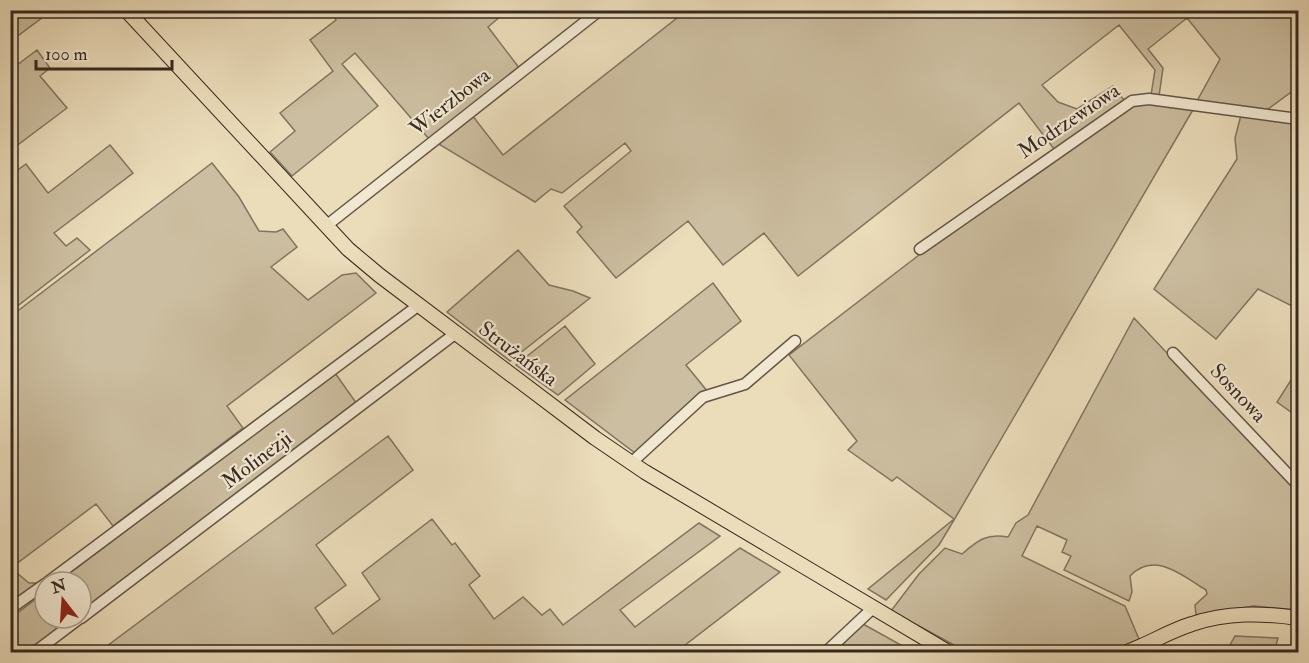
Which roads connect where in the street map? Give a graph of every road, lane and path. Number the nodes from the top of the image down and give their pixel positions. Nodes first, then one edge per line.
1 (126, 10) edge
2 (600, 10) edge
3 (1299, 119) edge
4 (326, 226) junction
5 (920, 249) dead end
6 (419, 305) junction
7 (456, 333) junction
8 (795, 341) dead end
9 (1173, 353) dead end
10 (631, 463) junction
11 (1299, 486) edge
12 (63, 570) edge
13 (33, 592) edge
14 (873, 608) junction
15 (10, 609) edge
16 (93, 609) edge
17 (1299, 618) edge
18 (65, 630) edge
19 (35, 652) edge
20 (826, 652) edge
21 (948, 652) edge
22 (1127, 652) edge

1 - 4 main road, Strużańska
2 - 4 street, Wierzbowa
3 - 5 street, Modrzewiowa
4 - 6 main road, Strużańska
6 - 7 main road, Strużańska
6 - 12 street
7 - 10 main road, Strużańska
7 - 16 street, Molinezji
8 - 10 street
9 - 11 street, Sosnowa
10 - 14 main road, Strużańska
13 - 15 street
14 - 20 street
14 - 21 main road, Strużańska
17 - 22 main road
18 - 19 street, Molinezji

